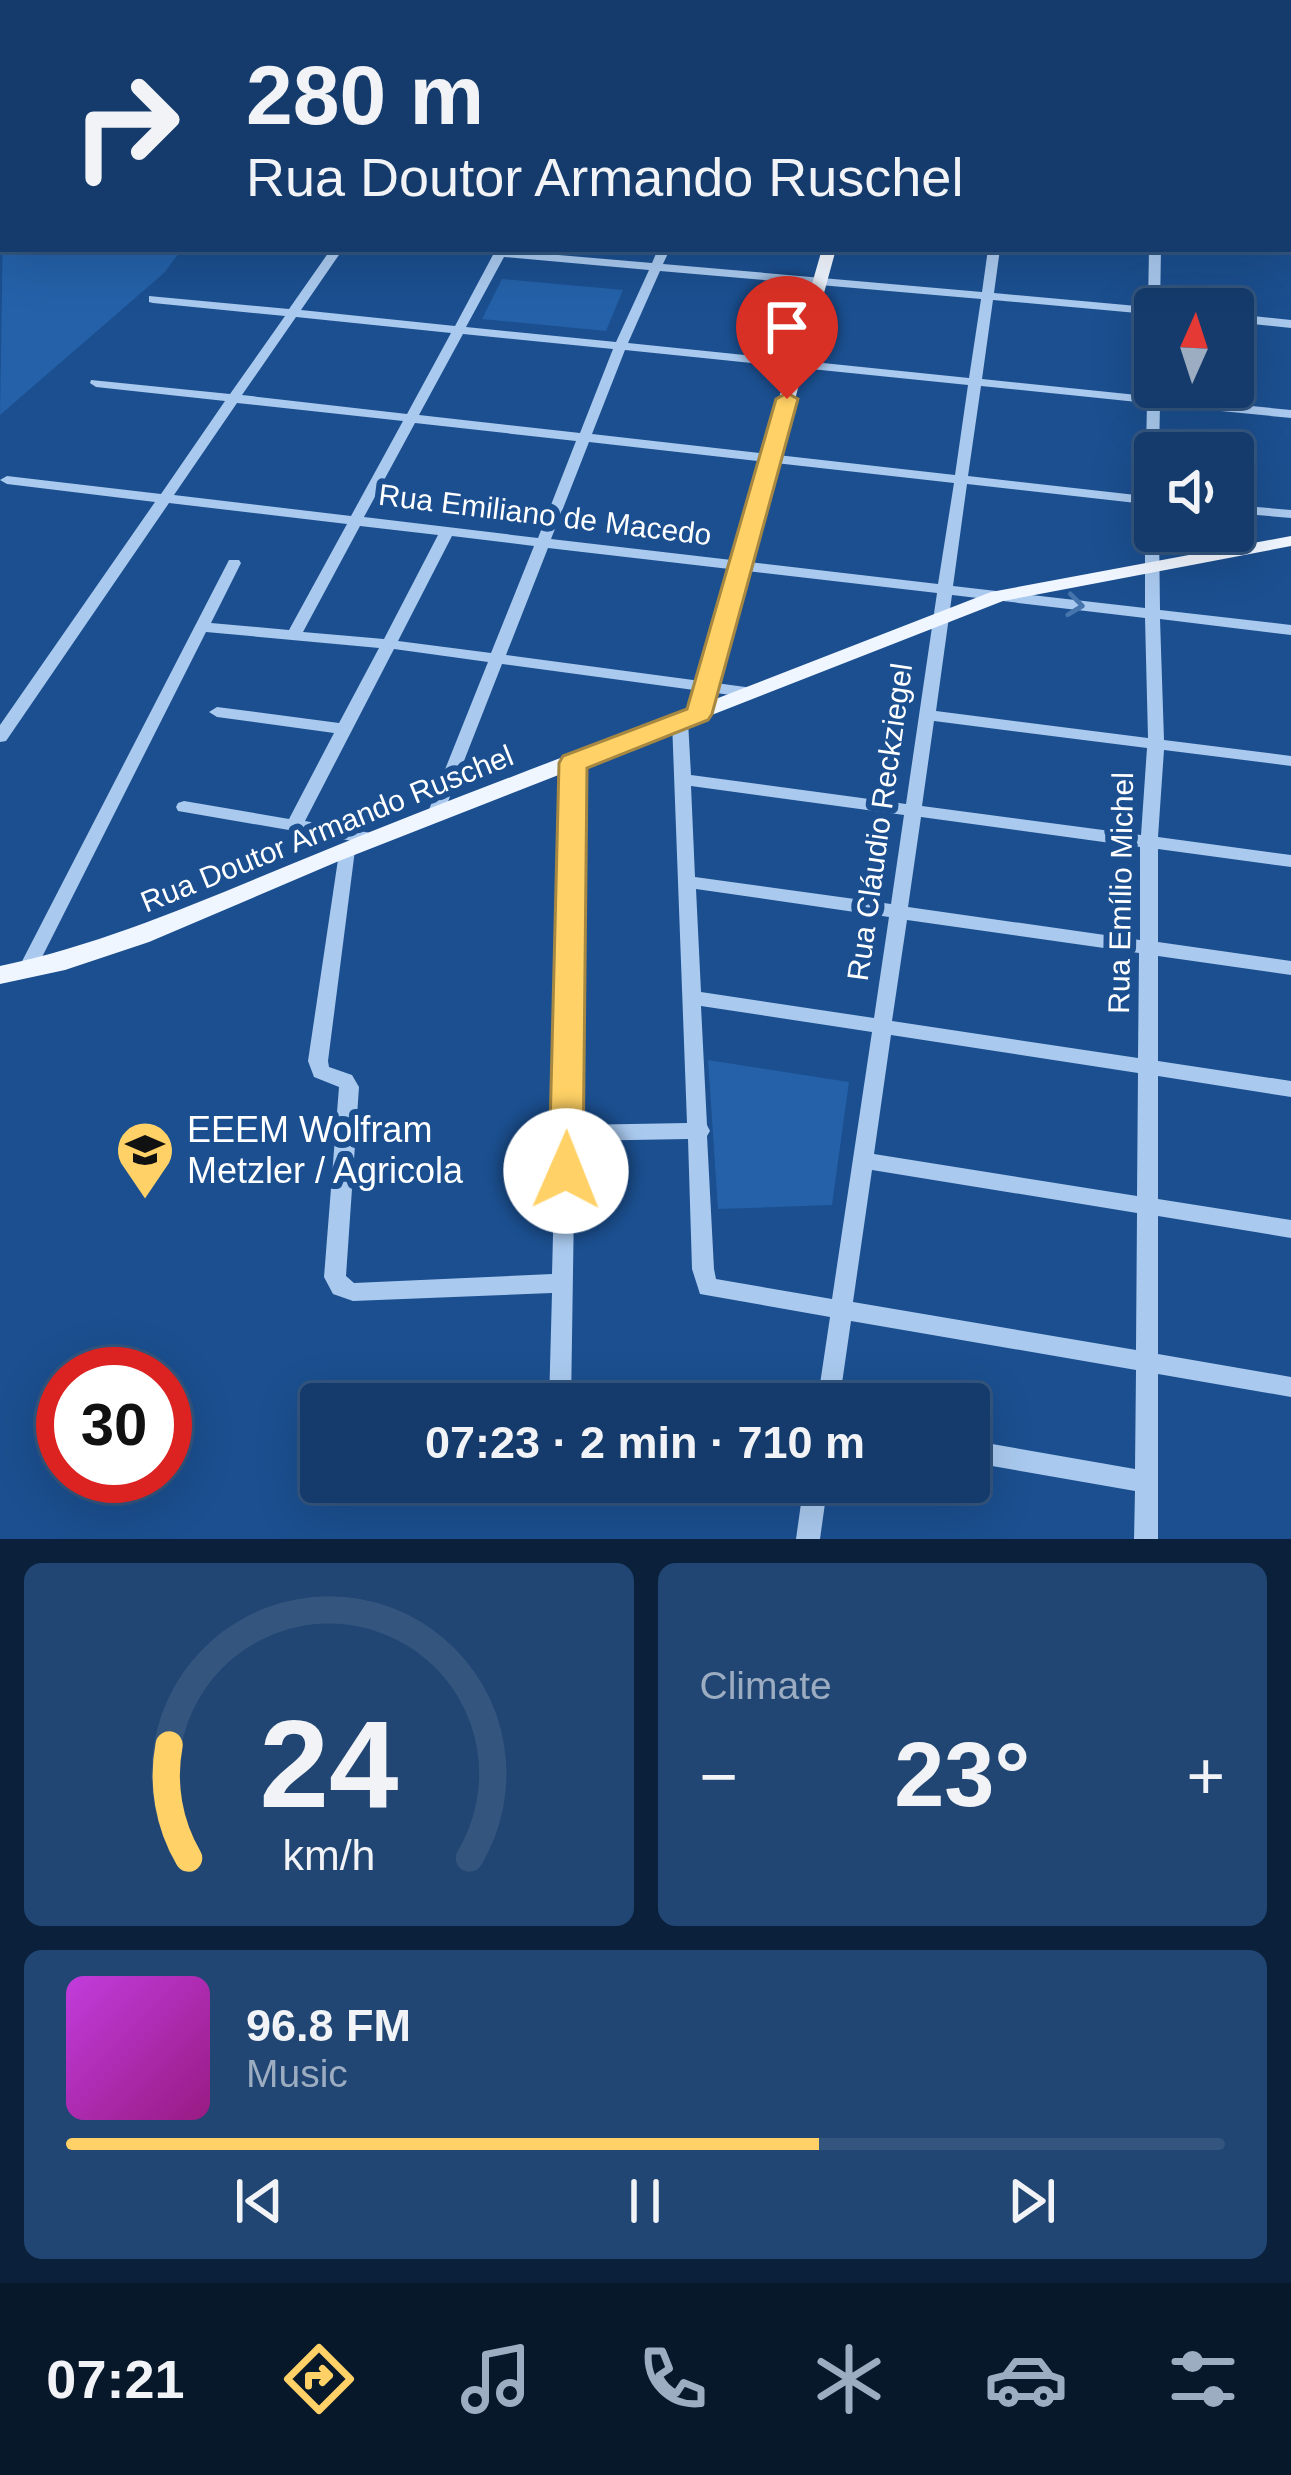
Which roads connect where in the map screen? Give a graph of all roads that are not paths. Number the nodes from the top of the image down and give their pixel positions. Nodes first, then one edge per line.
1 (335, 252) edge
2 (828, 252) edge
3 (994, 252) edge
4 (1154, 252) edge
5 (660, 257) edge
6 (820, 280) junction
7 (1154, 288) edge
8 (987, 296) junction
9 (153, 299) dead end
10 (1134, 309) edge
11 (293, 312) junction
12 (1254, 320) edge
13 (1291, 324) edge
14 (458, 328) junction
15 (621, 345) junction
16 (797, 364) junction
17 (975, 381) junction
18 (97, 383) dead end
19 (1134, 398) edge
20 (234, 399) junction
21 (1232, 408) edge
22 (1291, 414) edge
23 (408, 419) junction
24 (584, 439) junction
25 (770, 459) junction
26 (961, 479) junction
27 (7, 480) dead end
28 (164, 498) junction
29 (1134, 499) edge
30 (1254, 510) edge
31 (1291, 514) edge
32 (353, 520) junction
33 (448, 530) junction
34 (543, 541) junction
35 (1291, 541) edge
36 (1151, 552) edge
37 (234, 562) dead end
38 (741, 565) junction
39 (1151, 568) junction
40 (945, 590) junction
41 (998, 596) junction
42 (1152, 614) junction
43 (942, 616) junction
44 (201, 627) junction
45 (1291, 630) edge
46 (294, 635) junction
47 (388, 644) junction
48 (496, 659) junction
49 (706, 686) junction
50 (753, 693) junction
51 (218, 712) dead end
52 (926, 715) junction
53 (689, 717) junction
54 (344, 729) junction
55 (0, 737) edge
56 (1156, 743) junction
57 (1291, 761) edge
58 (573, 763) junction
59 (685, 780) junction
60 (184, 808) dead end
61 (910, 810) junction
62 (434, 817) junction
63 (294, 826) junction
64 (376, 839) junction
65 (1149, 842) junction
66 (346, 850) junction
67 (1291, 861) edge
68 (689, 882) junction
69 (896, 912) junction
70 (1148, 948) junction
71 (1291, 968) edge
72 (26, 971) junction
73 (0, 975) edge
74 (694, 998) junction
75 (880, 1026) junction
76 (1148, 1067) junction
77 (1291, 1089) edge
78 (700, 1131) junction
79 (567, 1133) junction
80 (862, 1160) junction
81 (1146, 1206) junction
82 (1291, 1229) edge
83 (563, 1283) junction
84 (844, 1311) junction
85 (1147, 1362) junction
86 (561, 1383) edge
87 (832, 1383) edge
88 (1291, 1387) edge
89 (990, 1455) edge
90 (1146, 1482) junction
91 (813, 1503) edge
92 (808, 1539) edge
93 (1146, 1539) edge

1 - 11 street
2 - 6 main road
3 - 8 street, Rua Cláudio Reckziegel
4 - 7 street, Rua Emílio Michel
5 - 6 street
5 - 14 street
5 - 15 street
6 - 8 street
6 - 16 main road
8 - 10 street
8 - 17 street, Rua Cláudio Reckziegel
9 - 11 street
11 - 14 street
11 - 20 street
12 - 13 street
14 - 15 street
14 - 23 street
15 - 16 street
15 - 24 street
16 - 17 street
16 - 25 main road
17 - 19 street
17 - 26 street, Rua Cláudio Reckziegel
18 - 20 street
20 - 23 street
20 - 28 street
21 - 22 street
23 - 24 street
23 - 32 street
24 - 25 street
24 - 34 street
25 - 26 street
25 - 38 main road
26 - 29 street
26 - 40 street, Rua Cláudio Reckziegel
27 - 28 street, Rua Emiliano de Macedo
28 - 32 street, Rua Emiliano de Macedo
28 - 55 street
30 - 31 street
32 - 33 street, Rua Emiliano de Macedo
32 - 46 street
33 - 34 street, Rua Emiliano de Macedo
33 - 47 street
34 - 38 street, Rua Emiliano de Macedo
34 - 48 street
35 - 39 main road, Rua Doutor Armando Ruschel
36 - 39 street, Rua Emílio Michel
37 - 44 street
38 - 40 street, Rua Emiliano de Macedo
38 - 49 main road
39 - 41 main road, Rua Doutor Armando Ruschel
39 - 42 street, Rua Emílio Michel
40 - 41 street, Rua Emiliano de Macedo
40 - 43 street, Rua Cláudio Reckziegel
41 -> 42 street, Rua Emiliano de Macedo
41 - 43 main road, Rua Doutor Armando Ruschel
42 - 45 street, Rua Emiliano de Macedo
42 - 56 street, Rua Emílio Michel
43 - 50 main road, Rua Doutor Armando Ruschel
43 - 52 street, Rua Cláudio Reckziegel
44 - 46 street
44 - 72 street
46 - 47 street
47 - 48 street
47 - 54 street
48 - 49 street
48 - 62 street
49 - 50 street
49 - 53 main road
50 - 53 main road, Rua Doutor Armando Ruschel
51 - 54 street
52 - 56 street
52 - 61 street, Rua Cláudio Reckziegel
53 - 58 main road, Rua Doutor Armando Ruschel
53 - 59 street
54 - 63 street
56 - 57 street
56 - 65 street, Rua Emílio Michel
58 - 62 main road, Rua Doutor Armando Ruschel
58 - 79 street
59 - 61 street
59 - 68 street
60 - 63 street
61 - 65 street
61 - 69 street, Rua Cláudio Reckziegel
62 - 64 main road, Rua Doutor Armando Ruschel
63 - 64 street
64 - 66 main road, Rua Doutor Armando Ruschel
65 - 67 street
65 - 70 street, Rua Emílio Michel
66 - 72 main road, Rua Doutor Armando Ruschel
66 - 83 street
68 - 69 street
68 - 74 street
69 - 70 street
69 - 75 street, Rua Cláudio Reckziegel
70 - 71 street
70 - 76 street, Rua Emílio Michel
72 - 73 main road, Rua Doutor Armando Ruschel
74 - 75 street
74 - 78 street
75 - 76 street
75 - 80 street, Rua Cláudio Reckziegel
76 - 77 street
76 - 81 street, Rua Emílio Michel
78 - 79 street
78 - 84 street
79 - 83 street
80 - 81 street
80 - 84 street, Rua Cláudio Reckziegel
81 - 82 street
81 - 85 street, Rua Emílio Michel
83 - 86 street
84 - 85 street
84 - 87 street, Rua Cláudio Reckziegel
85 - 88 street
85 - 90 street, Rua Emílio Michel
89 - 90 street
90 - 93 street, Rua Emílio Michel
91 - 92 street

